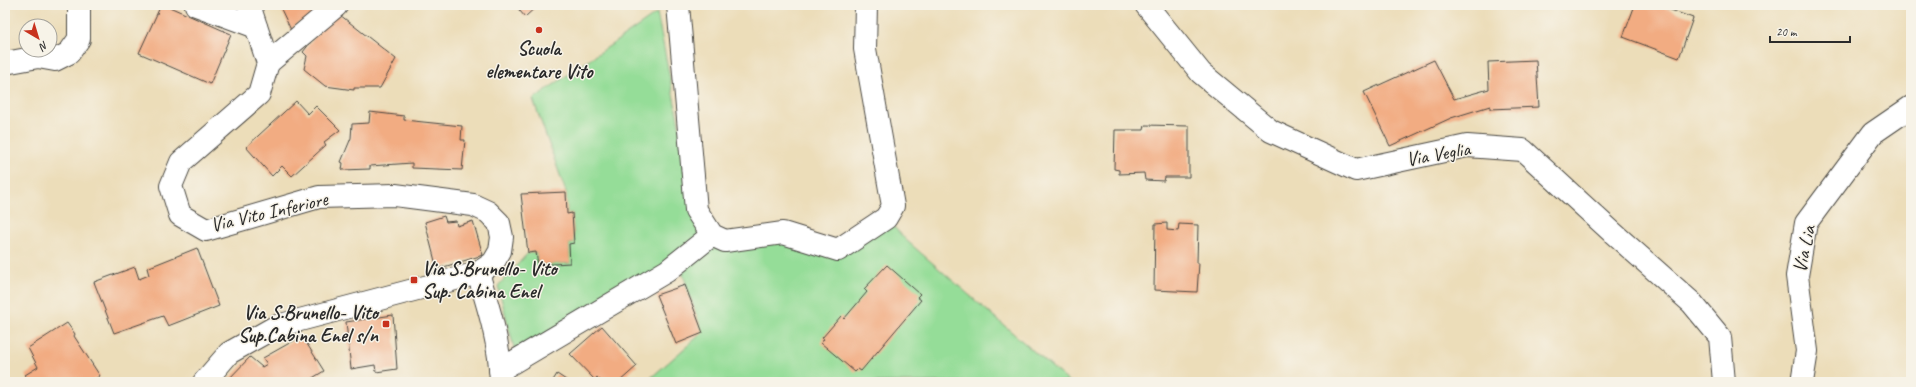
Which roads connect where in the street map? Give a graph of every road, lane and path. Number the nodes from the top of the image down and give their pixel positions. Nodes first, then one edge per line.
1 (79, 5) edge
2 (196, 5) edge
3 (249, 5) edge
4 (678, 5) edge
5 (866, 5) edge
6 (1146, 5) edge
7 (336, 6) edge
8 (256, 27) junction
9 (268, 62) junction
10 (5, 63) edge
11 (1911, 107) edge
12 (712, 235) junction
13 (478, 273) junction
14 (500, 376) edge
15 (204, 382) edge
16 (1724, 382) edge
17 (1802, 382) edge

1 - 10 street
2 - 8 street
3 - 8 street
4 - 12 street
5 - 12 street
6 - 16 street, Via Veglia
7 - 9 street
8 - 9 street
9 - 13 street, Via Vito Inferiore
11 - 17 street, Via Lia
12 - 14 street
13 - 14 street
13 - 15 street, Via Vito Inferiore

